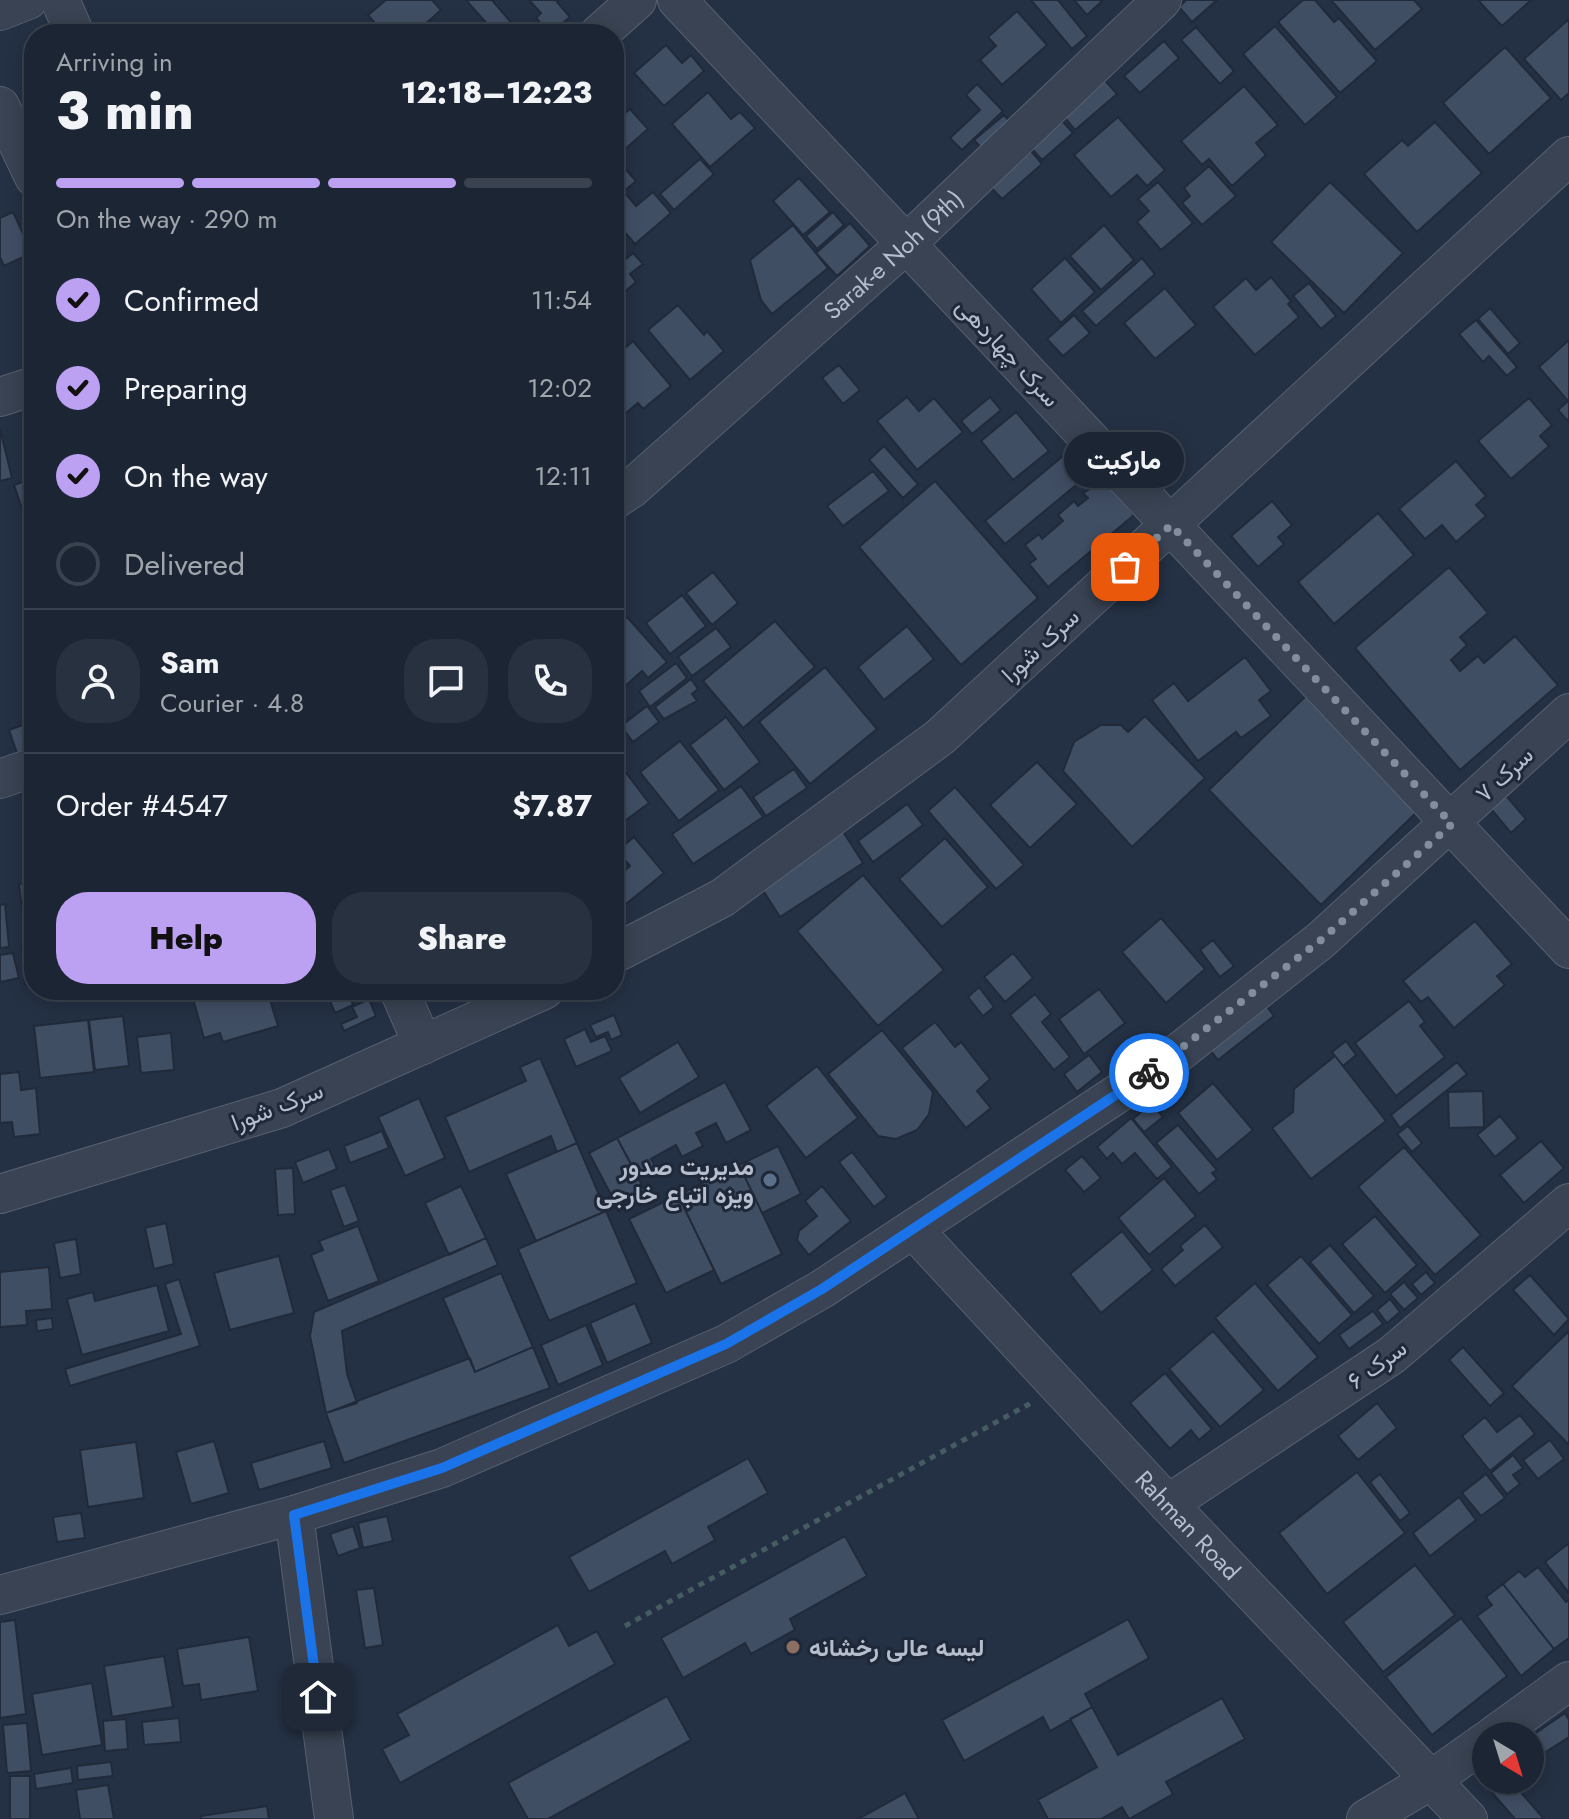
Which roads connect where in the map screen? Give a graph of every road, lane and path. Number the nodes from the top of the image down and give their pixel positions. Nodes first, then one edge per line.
1 (28, 0) edge
2 (60, 0) edge
3 (637, 0) edge
4 (677, 0) edge
5 (1162, 0) edge
6 (0, 11) edge
7 (71, 24) edge
8 (610, 24) edge
9 (0, 106) edge
10 (24, 156) edge
11 (1569, 156) edge
12 (906, 244) junction
13 (24, 389) edge
14 (0, 397) edge
15 (624, 494) edge
16 (1171, 525) junction
17 (1569, 713) edge
18 (24, 771) edge
19 (0, 779) edge
20 (1452, 824) junction
21 (624, 949) edge
22 (1569, 949) edge
23 (403, 1000) edge
24 (514, 1000) edge
25 (423, 1045) junction
26 (0, 1194) edge
27 (1569, 1203) edge
28 (913, 1229) junction
29 (1060, 1387) junction
30 (1168, 1504) junction
31 (294, 1515) junction
32 (0, 1595) edge
33 (625, 1626) dead end
34 (1569, 1681) edge
35 (1512, 1722) edge
36 (1472, 1751) edge
37 (1431, 1780) junction
38 (334, 1819) edge
39 (1366, 1819) edge
40 (1468, 1819) edge

1 - 6 street
2 - 7 street
3 - 8 street
4 - 12 street, سرک چهاردهی
5 - 12 street, Sarak-e Noh (9th)
9 - 10 street
11 - 16 street, سرک شورا
12 - 15 street, Sarak-e Noh (9th)
12 - 16 street, سرک چهاردهی
13 - 14 street
16 - 20 street, سرک چهاردهی
16 - 21 street, سرک شورا
17 - 20 street, سرک ۷
18 - 19 street
20 - 22 street, سرک چهاردهی
20 - 28 street, سرک ۷
23 - 25 street
24 - 25 street, سرک شورا
25 - 26 street, سرک شورا
27 - 30 street, سرک ۶
28 - 29 street, Rahman Road
28 - 31 street, سرک ۷
29 - 30 street, Rahman Road
29 - 33 path
30 - 37 street, Rahman Road
31 - 32 street, سرک ۷
31 - 38 street
34 - 35 street
36 - 37 street
37 - 39 street
37 - 40 street, Rahman Road

